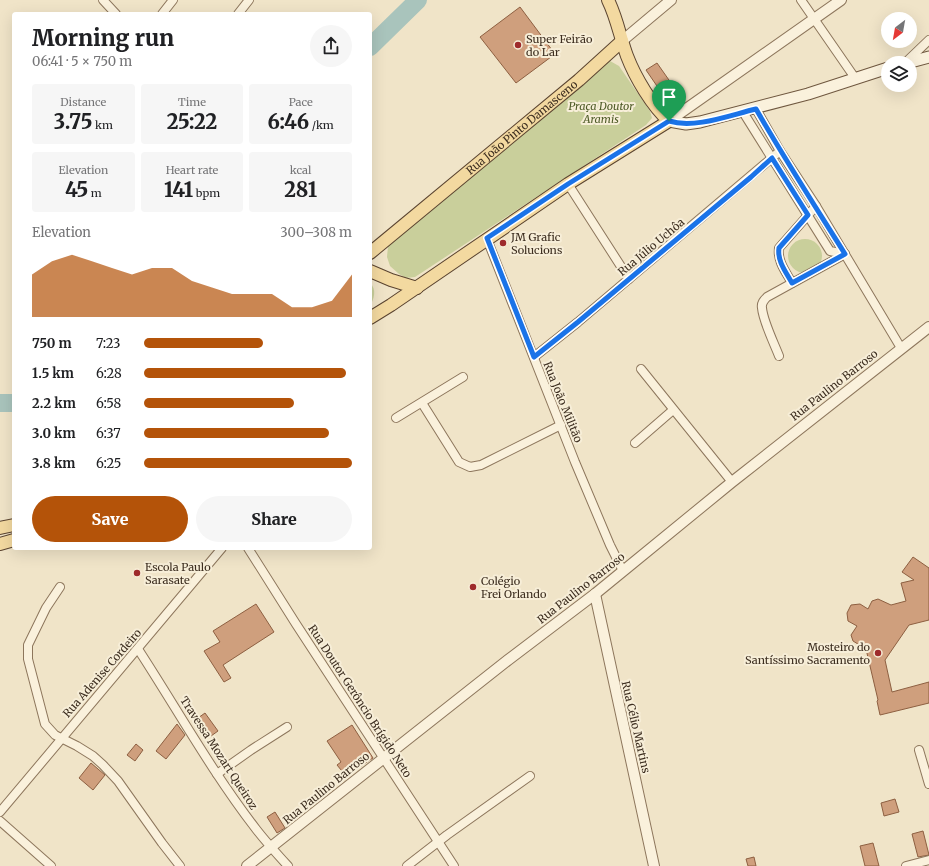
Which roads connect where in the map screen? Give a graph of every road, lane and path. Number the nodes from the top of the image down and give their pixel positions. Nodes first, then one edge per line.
1 (103, 0) edge
2 (173, 0) edge
3 (249, 0) edge
4 (608, 0) edge
5 (671, 0) edge
6 (801, 0) edge
7 (841, 0) edge
8 (114, 12) edge
9 (164, 12) edge
10 (240, 12) edge
11 (813, 18) junction
12 (929, 40) edge
13 (622, 41) junction
14 (913, 56) edge
15 (929, 57) edge
16 (917, 60) edge
17 (881, 70) edge
18 (855, 78) junction
19 (756, 109) junction
20 (743, 112) junction
21 (669, 121) junction
22 (780, 151) junction
23 (772, 158) junction
24 (568, 184) junction
25 (816, 206) junction
26 (808, 215) junction
27 (487, 238) junction
28 (372, 251) edge
29 (845, 254) junction
30 (372, 272) edge
31 (629, 279) junction
32 (792, 283) junction
33 (417, 288) junction
34 (372, 317) edge
35 (929, 327) edge
36 (901, 348) junction
37 (779, 356) dead end
38 (534, 357) junction
39 (641, 369) dead end
40 (463, 377) dead end
41 (422, 402) junction
42 (673, 410) junction
43 (396, 418) dead end
44 (561, 425) junction
45 (635, 443) dead end
46 (732, 482) junction
47 (12, 525) edge
48 (0, 528) edge
49 (12, 541) edge
50 (0, 544) edge
51 (220, 550) edge
52 (249, 550) edge
53 (623, 571) junction
54 (60, 587) dead end
55 (595, 594) junction
56 (138, 649) junction
57 (287, 727) dead end
58 (60, 739) junction
59 (919, 750) dead end
60 (384, 757) junction
61 (217, 774) junction
62 (530, 776) dead end
63 (929, 784) edge
64 (0, 812) edge
65 (0, 821) edge
66 (439, 841) junction
67 (272, 847) junction
68 (929, 860) edge
69 (51, 866) edge
70 (180, 866) edge
71 (247, 866) edge
72 (288, 866) edge
73 (407, 866) edge
74 (454, 866) edge
75 (654, 866) edge
76 (906, 866) edge

1 - 8 street
2 - 9 street
3 - 10 street
4 - 13 main road
5 - 13 street, Rua João Pinto Damasceno
6 - 11 street
7 - 11 street
11 - 18 street
11 - 21 street
12 - 14 street
13 - 21 main road
13 - 28 main road, Rua João Pinto Damasceno
15 - 16 main road
17 - 18 main road
18 - 19 main road
19 - 20 main road
19 - 22 street
20 - 21 main road
20 - 23 street
21 - 24 main road
22 - 23 street, Rua Júlio Uchôa
22 - 25 street
23 - 26 street
23 - 31 street, Rua Júlio Uchôa
24 - 27 main road
24 - 31 street
25 - 26 street
25 - 29 street
26 - 29 street
26 - 32 street
27 - 33 main road
27 - 38 street, Rua João Militão
29 - 32 street
29 - 36 street
30 - 33 main road
31 - 38 street, Rua Júlio Uchôa
32 - 37 street
33 - 34 main road
35 - 36 street, Rua Paulino Barroso
36 - 46 street, Rua Paulino Barroso
38 - 44 street, Rua João Militão
39 - 42 street
40 - 41 street
41 - 43 street
41 - 44 street
42 - 45 street
42 - 46 street
44 - 53 street, Rua João Militão
46 - 53 street, Rua Paulino Barroso
47 - 48 main road
49 - 50 main road
51 - 56 street, Rua Adenise Cordeiro
52 - 60 street, Rua Doutor Gerôncio Brígido Neto
53 - 55 street, Rua Paulino Barroso
54 - 58 street
55 - 60 street, Rua Paulino Barroso
55 - 75 street, Rua Célio Martins
56 - 58 street, Rua Adenise Cordeiro
56 - 61 street, Travessa Mozart Queiroz
57 - 61 street
58 - 64 street, Rua Adenise Cordeiro
58 - 70 street
59 - 63 street
60 - 66 street, Rua Doutor Gerôncio Brígido Neto
60 - 67 street, Rua Paulino Barroso
61 - 67 street, Travessa Mozart Queiroz
62 - 66 street
65 - 69 street
66 - 73 street
66 - 74 street, Rua Doutor Gerôncio Brígido Neto
67 - 71 street, Rua Paulino Barroso
67 - 72 street, Travessa Mozart Queiroz
68 - 76 street

